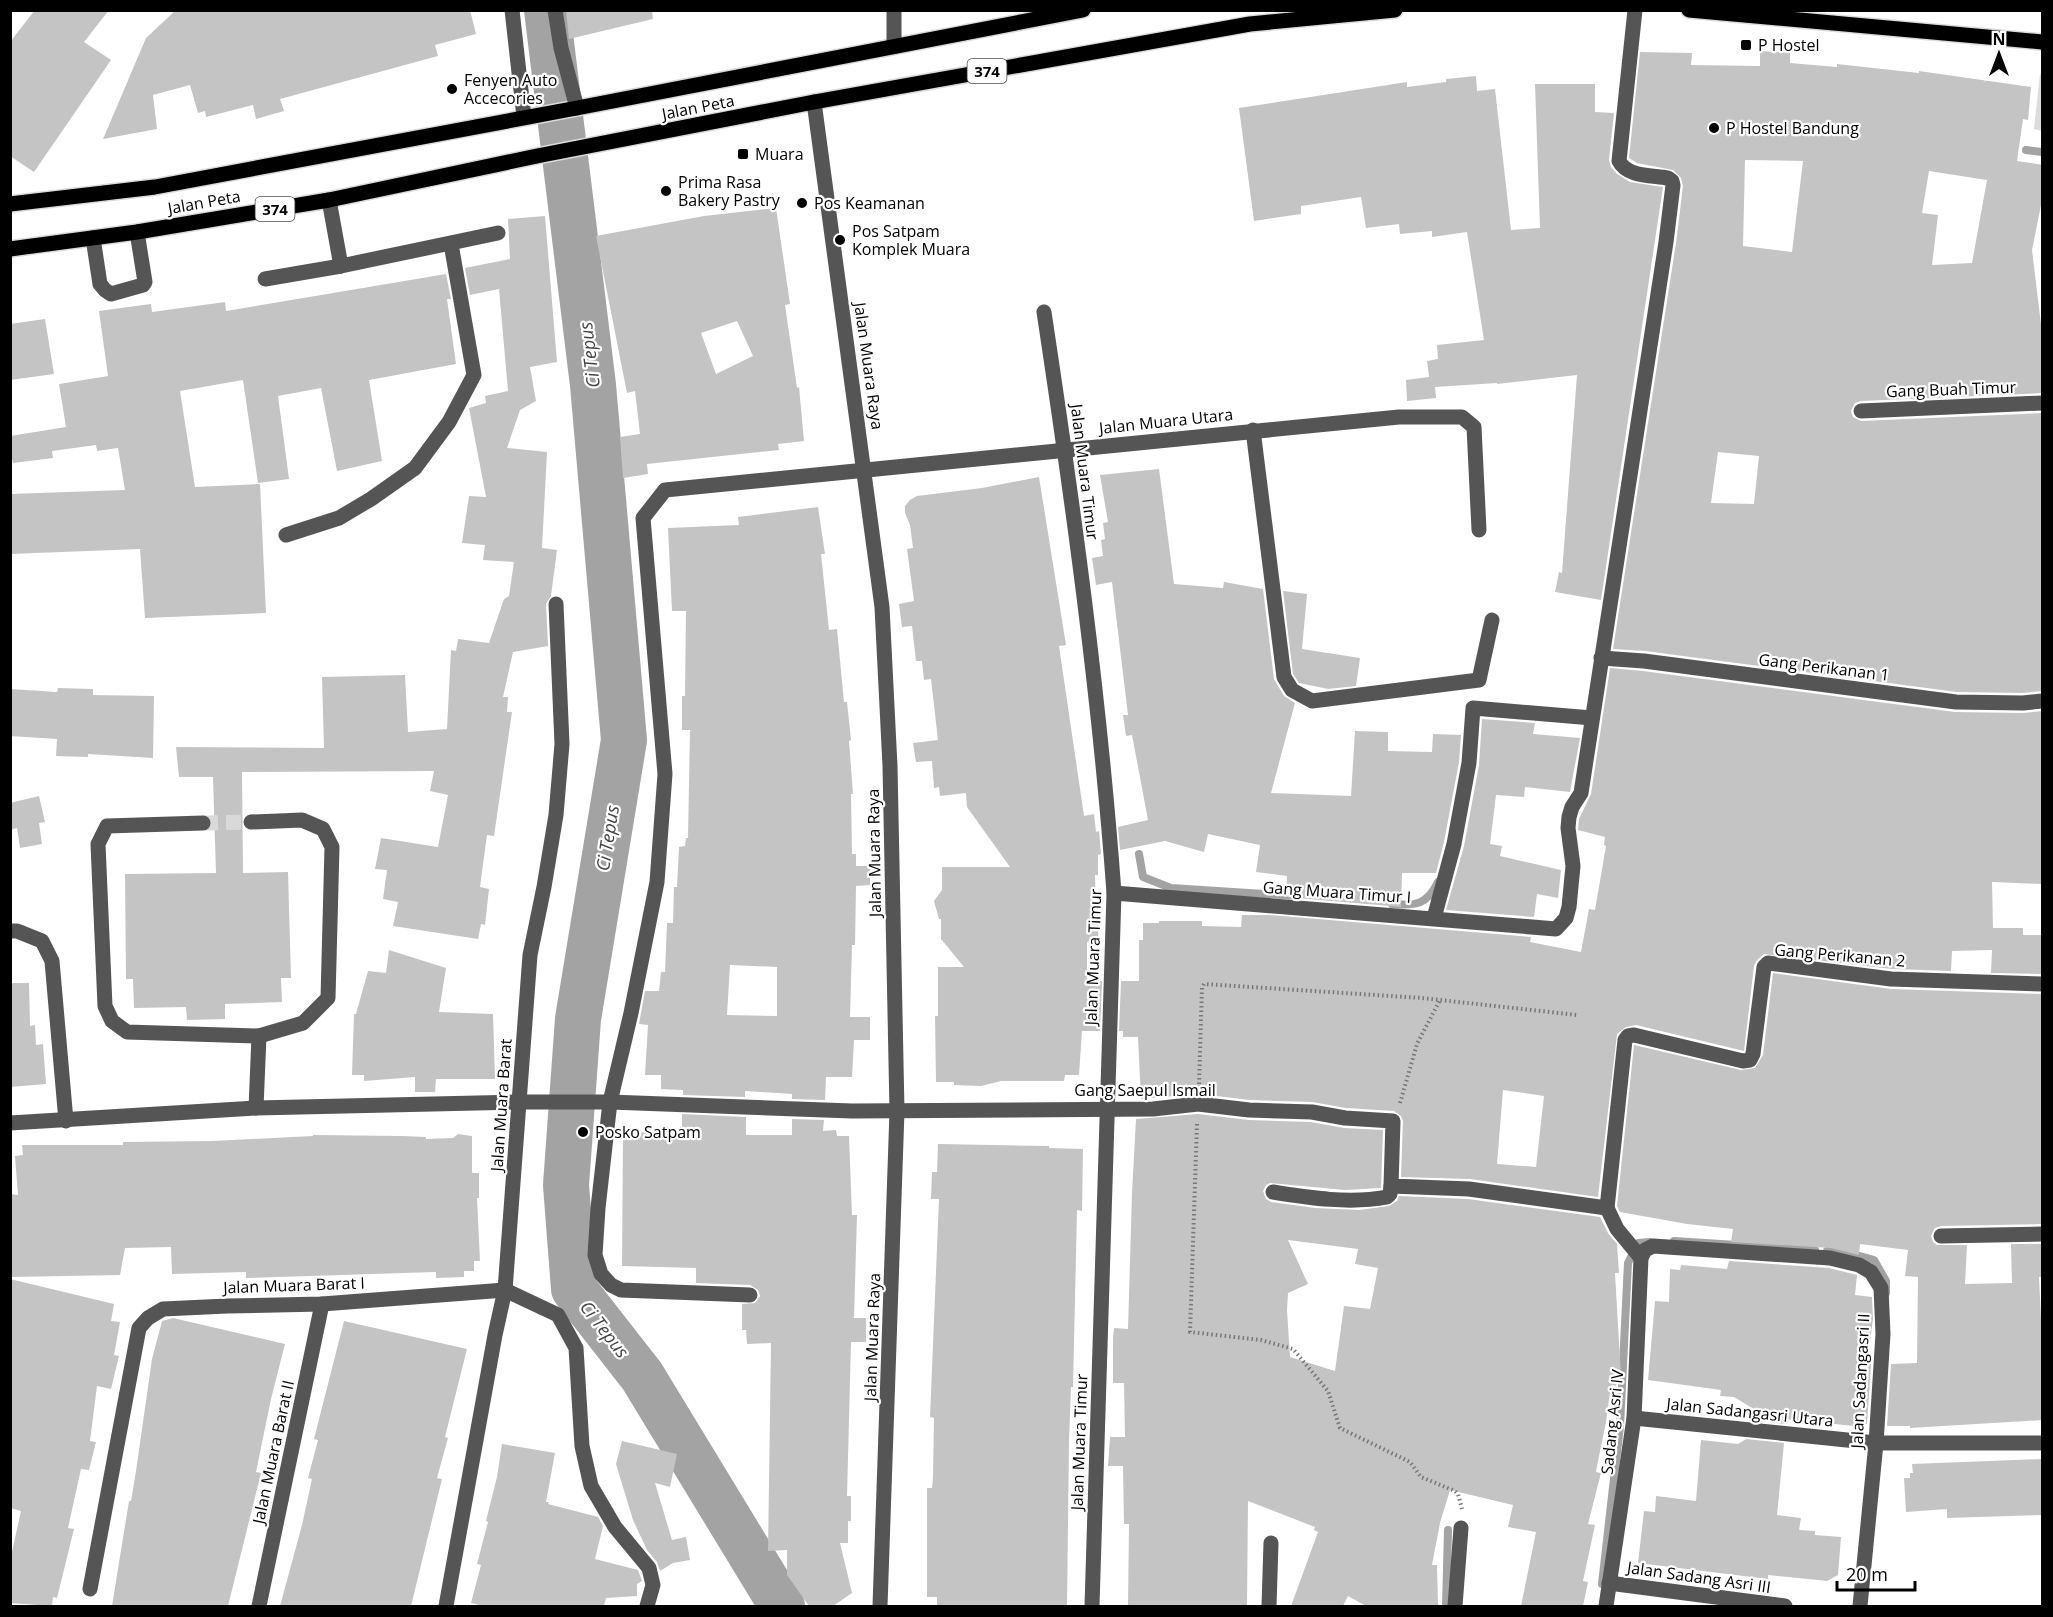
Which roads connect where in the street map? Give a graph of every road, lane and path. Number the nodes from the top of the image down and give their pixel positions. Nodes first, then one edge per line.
1 (512, 10) edge
2 (555, 10) edge
3 (894, 10) edge
4 (1083, 10) edge
5 (1395, 10) edge
6 (1635, 10) edge
7 (1689, 10) edge
8 (1030, 15) edge
9 (2043, 42) edge
10 (894, 46) junction
11 (814, 102) junction
12 (573, 109) junction
13 (527, 116) junction
14 (329, 200) junction
15 (10, 204) edge
16 (137, 232) junction
17 (498, 233) dead end
18 (93, 238) junction
19 (451, 244) junction
20 (10, 249) edge
21 (341, 266) junction
22 (265, 279) dead end
23 (1044, 312) dead end
24 (2043, 404) edge
25 (1861, 411) dead end
26 (1253, 430) junction
27 (1065, 449) junction
28 (865, 469) junction
29 (1479, 530) dead end
30 (286, 535) dead end
31 (556, 604) dead end
32 (1492, 620) dead end
33 (1601, 658) junction
34 (2043, 701) edge
35 (1592, 718) junction
36 (251, 822) tunnel mouth
37 (203, 823) tunnel mouth
38 (1114, 893) junction
39 (1434, 918) junction
40 (10, 932) edge
41 (2043, 984) edge
42 (1440, 1000) junction
43 (1577, 1015) dead end
44 (260, 1036) junction
45 (519, 1102) junction
46 (610, 1102) junction
47 (1198, 1104) junction
48 (256, 1108) junction
49 (1106, 1108) junction
50 (897, 1111) junction
51 (66, 1121) junction
52 (1393, 1121) junction
53 (10, 1123) edge
54 (1390, 1186) junction
55 (1273, 1192) dead end
56 (1607, 1208) junction
57 (2043, 1234) edge
58 (1941, 1236) dead end
59 (1636, 1253) junction
60 (505, 1290) junction
61 (750, 1295) dead end
62 (322, 1304) junction
63 (1634, 1418) junction
64 (1876, 1443) junction
65 (2043, 1443) edge
66 (1461, 1528) joint
67 (1272, 1543) dead end
68 (1609, 1583) junction
69 (90, 1589) dead end
70 (259, 1606) edge
71 (446, 1606) edge
72 (647, 1606) edge
73 (880, 1606) edge
74 (1092, 1606) edge
75 (1269, 1606) edge
76 (1455, 1606) edge
77 (1606, 1606) edge
78 (1785, 1606) edge
79 (1860, 1606) edge

1 - 13 street
2 - 12 street
3 - 10 street
4 - 8 main road, Jalan Peta
5 - 11 main road, Jalan Peta / 374
6 - 33 street
7 - 9 main road
8 - 10 main road, Jalan Peta
10 - 12 main road, Jalan Peta
11 - 14 main road, Jalan Peta / 374
11 - 28 street, Jalan Muara Raya
12 - 13 main road, Jalan Peta
13 - 15 main road, Jalan Peta
14 - 16 main road, Jalan Peta / 374
14 - 21 street
16 - 18 main road, Jalan Peta / 374
16 - 18 street
17 - 19 street
18 - 20 main road, Jalan Peta / 374
19 - 21 street
19 - 30 street
21 - 22 street
23 - 27 street, Jalan Muara Timur
24 - 25 street, Gang Buah Timur
26 - 27 street, Jalan Muara Utara
26 - 29 street, Jalan Muara Utara
26 - 32 street
27 - 28 street, Jalan Muara Utara
27 - 38 street, Jalan Muara Timur
28 - 46 street, Jalan Muara Utara
28 - 50 street, Jalan Muara Raya
31 - 45 street, Jalan Muara Barat
33 - 34 street, Gang Perikanan 1
33 - 35 street
35 - 39 street
35 - 39 street, Gang Muara Timur I
36 - 44 street
37 - 44 street
38 - 39 street, Gang Muara Timur I
38 - 49 street, Jalan Muara Timur
40 - 51 street
41 - 56 street, Gang Perikanan 2
42 - 43 path
42 - 47 path
42 - 52 path
44 - 48 street
45 - 46 street, Gang Saepul Ismail
45 - 48 street, Gang Saepul Ismail
45 - 60 street, Jalan Muara Barat
46 - 50 street, Gang Saepul Ismail
46 - 61 street
47 - 49 street, Gang Saepul Ismail
47 - 52 street, Gang Saepul Ismail
47 - 66 path
48 - 51 street, Gang Saepul Ismail
49 - 50 street, Gang Saepul Ismail
49 - 74 street, Jalan Muara Timur
50 - 73 street, Jalan Muara Raya
51 - 53 street, Gang Saepul Ismail
52 - 54 street
54 - 55 street
54 - 56 street
56 - 59 street
57 - 58 street
59 - 63 street, Sadang Asri IV
59 - 64 street, Jalan Sadangasri II
60 - 62 street, Jalan Muara Barat I
60 - 71 street, Jalan Muara Barat
60 - 72 street
62 - 69 street, Jalan Muara Barat I
62 - 70 street, Jalan Muara Barat II
63 - 64 street, Jalan Sadangasri Utara
63 - 68 street, Sadang Asri IV
64 - 65 street, Jalan Sadangasri Utara
64 - 79 street, Jalan Sadangasri II
66 - 76 street
67 - 75 street
68 - 77 street, Sadang Asri IV
68 - 78 street, Jalan Sadang Asri III

